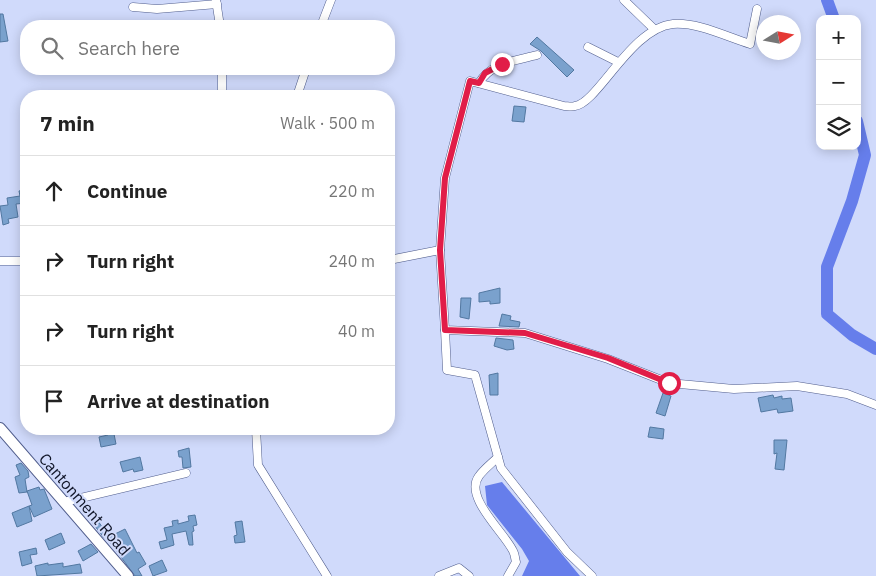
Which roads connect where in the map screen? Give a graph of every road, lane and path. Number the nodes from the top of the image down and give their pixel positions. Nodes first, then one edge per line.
1 (331, 0) edge
2 (624, 0) edge
3 (216, 2) edge
4 (132, 6) dead end
5 (757, 9) dead end
6 (219, 20) edge
7 (323, 20) edge
8 (654, 29) junction
9 (588, 48) dead end
10 (537, 55) dead end
11 (618, 62) junction
12 (222, 75) edge
13 (304, 75) edge
14 (479, 83) junction
15 (222, 90) edge
16 (299, 90) edge
17 (440, 250) junction
18 (395, 259) edge
19 (0, 261) edge
20 (20, 261) edge
21 (445, 330) junction
22 (876, 405) edge
23 (0, 428) edge
24 (256, 435) edge
25 (498, 457) junction
26 (186, 473) dead end
27 (64, 502) junction
28 (128, 576) edge
29 (327, 576) edge
30 (439, 576) edge
31 (469, 576) edge
32 (508, 576) edge
33 (592, 576) edge

1 - 7 street
2 - 8 street
3 - 4 street
3 - 6 street
5 - 8 street
8 - 11 street
9 - 11 street
10 - 14 street
11 - 14 street
12 - 15 street
13 - 16 street
14 - 17 street
17 - 18 street
17 - 21 street
19 - 20 street
21 - 22 street
21 - 25 street
23 - 27 street, Cantonment Road
24 - 29 street
25 - 32 street
25 - 33 street
26 - 27 street
27 - 28 street, Cantonment Road
30 - 31 street

